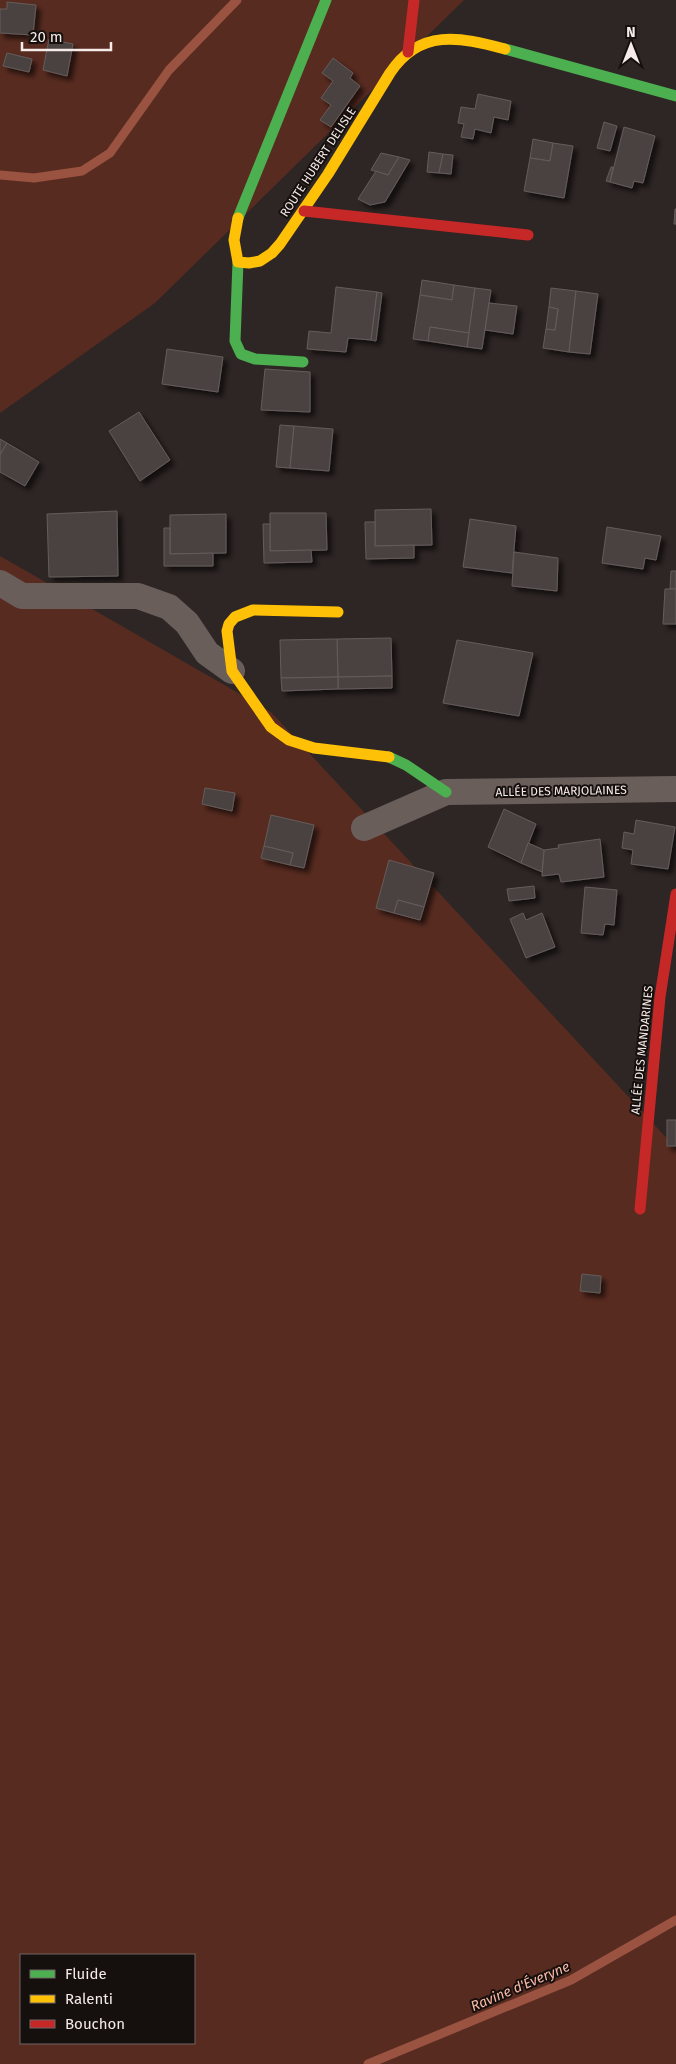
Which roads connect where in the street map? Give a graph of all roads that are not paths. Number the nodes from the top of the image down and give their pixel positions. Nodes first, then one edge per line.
1 (326, 0) edge
2 (414, 0) edge
3 (408, 52) junction
4 (676, 96) edge
5 (304, 211) junction
6 (528, 235) dead end
7 (238, 262) junction
8 (303, 362) dead end
9 (0, 583) edge
10 (338, 612) dead end
11 (232, 671) junction
12 (676, 789) edge
13 (446, 792) junction
14 (364, 828) dead end
15 (676, 894) edge
16 (640, 1209) dead end

1 - 7 street
2 - 3 street
3 - 4 street, ROUTE HUBERT DELISLE
3 - 5 street, ROUTE HUBERT DELISLE
5 - 6 street
5 - 7 street, ROUTE HUBERT DELISLE
7 - 8 street
9 - 11 street
10 - 11 street
11 - 13 street
12 - 13 street, ALLÉE DES MARJOLAINES
13 - 14 street, ALLÉE DES MARJOLAINES
15 - 16 street, ALLÉE DES MANDARINES

